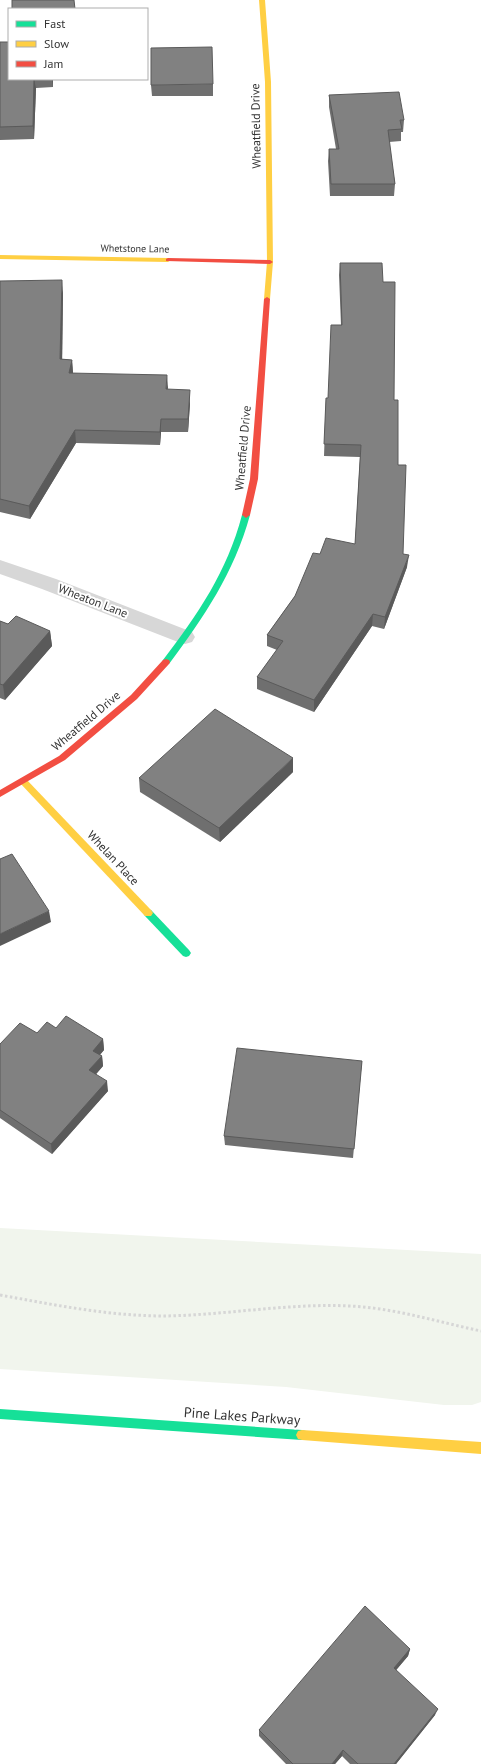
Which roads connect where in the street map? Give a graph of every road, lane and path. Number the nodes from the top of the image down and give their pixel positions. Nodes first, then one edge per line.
1 (262, 0) edge
2 (0, 257) edge
3 (270, 262) junction
4 (0, 567) edge
5 (185, 637) junction
6 (23, 781) junction
7 (0, 794) edge
8 (186, 953) dead end
9 (0, 1295) edge
10 (481, 1331) edge
11 (0, 1414) edge
12 (481, 1448) edge

1 - 3 street, Wheatfield Drive
2 - 3 street, Whetstone Lane
3 - 5 street, Wheatfield Drive
4 - 5 street, Wheaton Lane
5 - 6 street, Wheatfield Drive
6 - 7 street, Wheatfield Drive
6 - 8 street, Whelan Place
9 - 10 path
11 - 12 street, Pine Lakes Parkway

